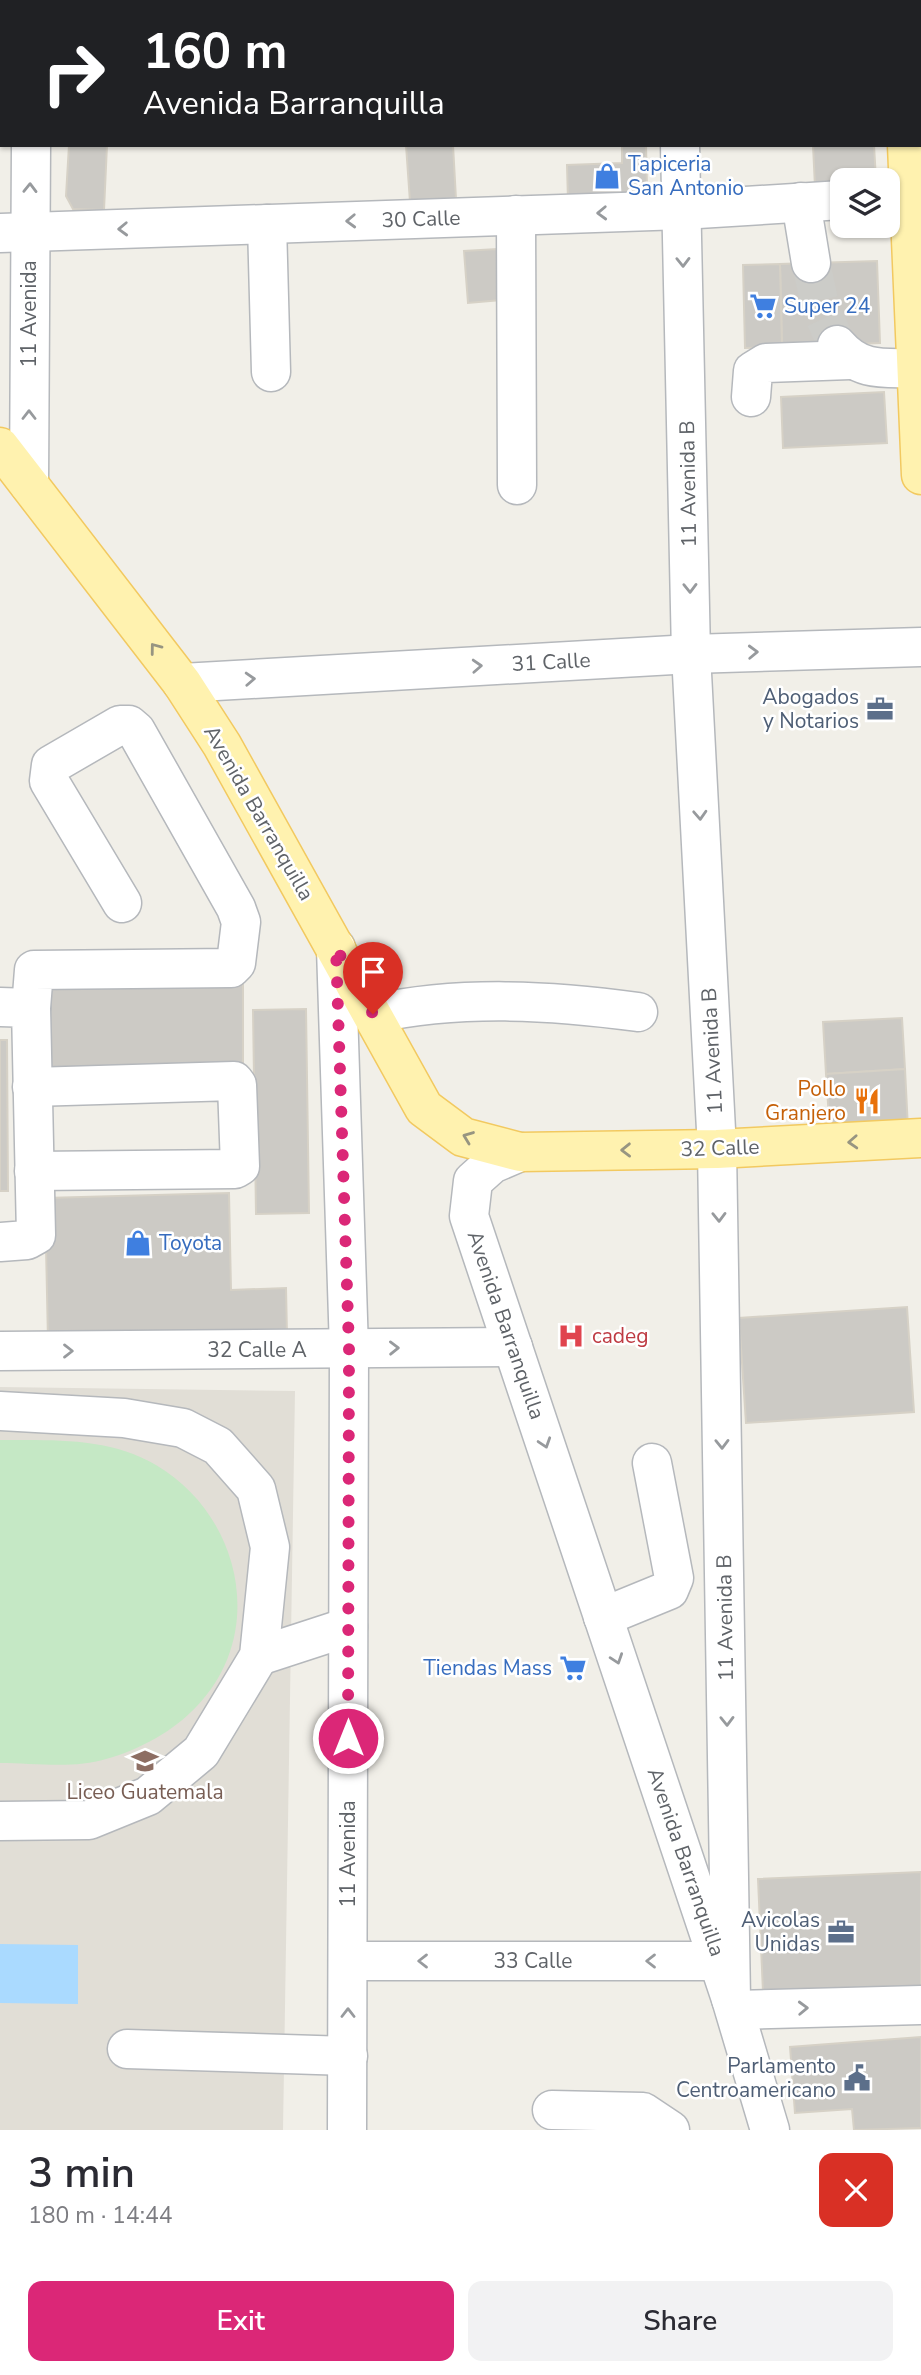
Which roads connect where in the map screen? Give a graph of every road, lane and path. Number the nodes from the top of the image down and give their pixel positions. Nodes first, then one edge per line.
1 (30, 147) edge
2 (680, 147) edge
3 (907, 147) edge
4 (906, 195) edge
5 (830, 201) edge
6 (800, 202) junction
7 (682, 210) junction
8 (516, 215) junction
9 (267, 224) junction
10 (15, 233) edge
11 (811, 263) tunnel mouth
12 (916, 368) junction
13 (271, 372) dead end
14 (751, 397) dead end
15 (0, 447) edge
16 (921, 475) edge
17 (29, 484) junction
18 (517, 485) dead end
19 (921, 647) edge
20 (691, 654) junction
21 (182, 683) junction
22 (122, 903) dead end
23 (336, 948) junction
24 (15, 1007) edge
25 (638, 1012) dead end
26 (373, 1014) junction
27 (32, 1087) junction
28 (921, 1138) edge
29 (718, 1149) junction
30 (520, 1152) junction
31 (34, 1171) junction
32 (0, 1241) edge
33 (513, 1347) junction
34 (349, 1349) junction
35 (0, 1351) edge
36 (0, 1411) edge
37 (652, 1463) dead end
38 (603, 1617) junction
39 (348, 1627) junction
40 (259, 1657) junction
41 (0, 1821) edge
42 (348, 1961) junction
43 (719, 1961) junction
44 (733, 2004) junction
45 (921, 2004) edge
46 (127, 2049) dead end
47 (348, 2056) junction
48 (552, 2110) dead end
49 (762, 2128) edge
50 (348, 2130) edge
51 (670, 2130) edge

10 -> 1 street, 11 Avenida
2 - 7 street, 11 Avenida B
3 - 4 main road
4 - 12 main road
5 - 6 street, 30 Calle
6 - 7 street, 30 Calle
6 - 11 street
7 -> 8 street, 30 Calle
7 -> 20 street, 11 Avenida B
8 -> 9 street, 30 Calle
8 - 18 street
9 -> 10 street, 30 Calle
9 - 13 street
17 -> 10 street, 11 Avenida
12 - 14 street
12 - 16 main road
15 - 17 main road, Avenida Barranquilla
21 -> 17 main road, Avenida Barranquilla
20 -> 19 street, 31 Calle
21 -> 20 street, 31 Calle
20 -> 29 street, 11 Avenida B
21 - 23 main road, Avenida Barranquilla
22 - 24 street
23 - 26 main road, Avenida Barranquilla
23 - 34 street, 11 Avenida
24 - 27 street
25 - 26 street
30 -> 26 main road, Avenida Barranquilla
27 - 31 street
27 - 31 street
28 -> 29 main road, 32 Calle
29 -> 30 main road, 32 Calle
29 -> 44 street, 11 Avenida B
30 - 33 street, Avenida Barranquilla
31 - 32 street
34 -> 33 street, 32 Calle A
33 -> 38 street, Avenida Barranquilla
35 -> 34 street, 32 Calle A
34 - 39 street, 11 Avenida
36 - 40 street
37 - 38 street
38 -> 43 street, Avenida Barranquilla
39 - 40 street
39 - 42 street, 11 Avenida
40 - 41 street
43 -> 42 street, 33 Calle
47 -> 42 street, 11 Avenida
43 - 44 street, Avenida Barranquilla
44 -> 45 street
44 - 49 street, Avenida Barranquilla
46 - 47 street
47 - 50 street, 11 Avenida
48 - 51 street

